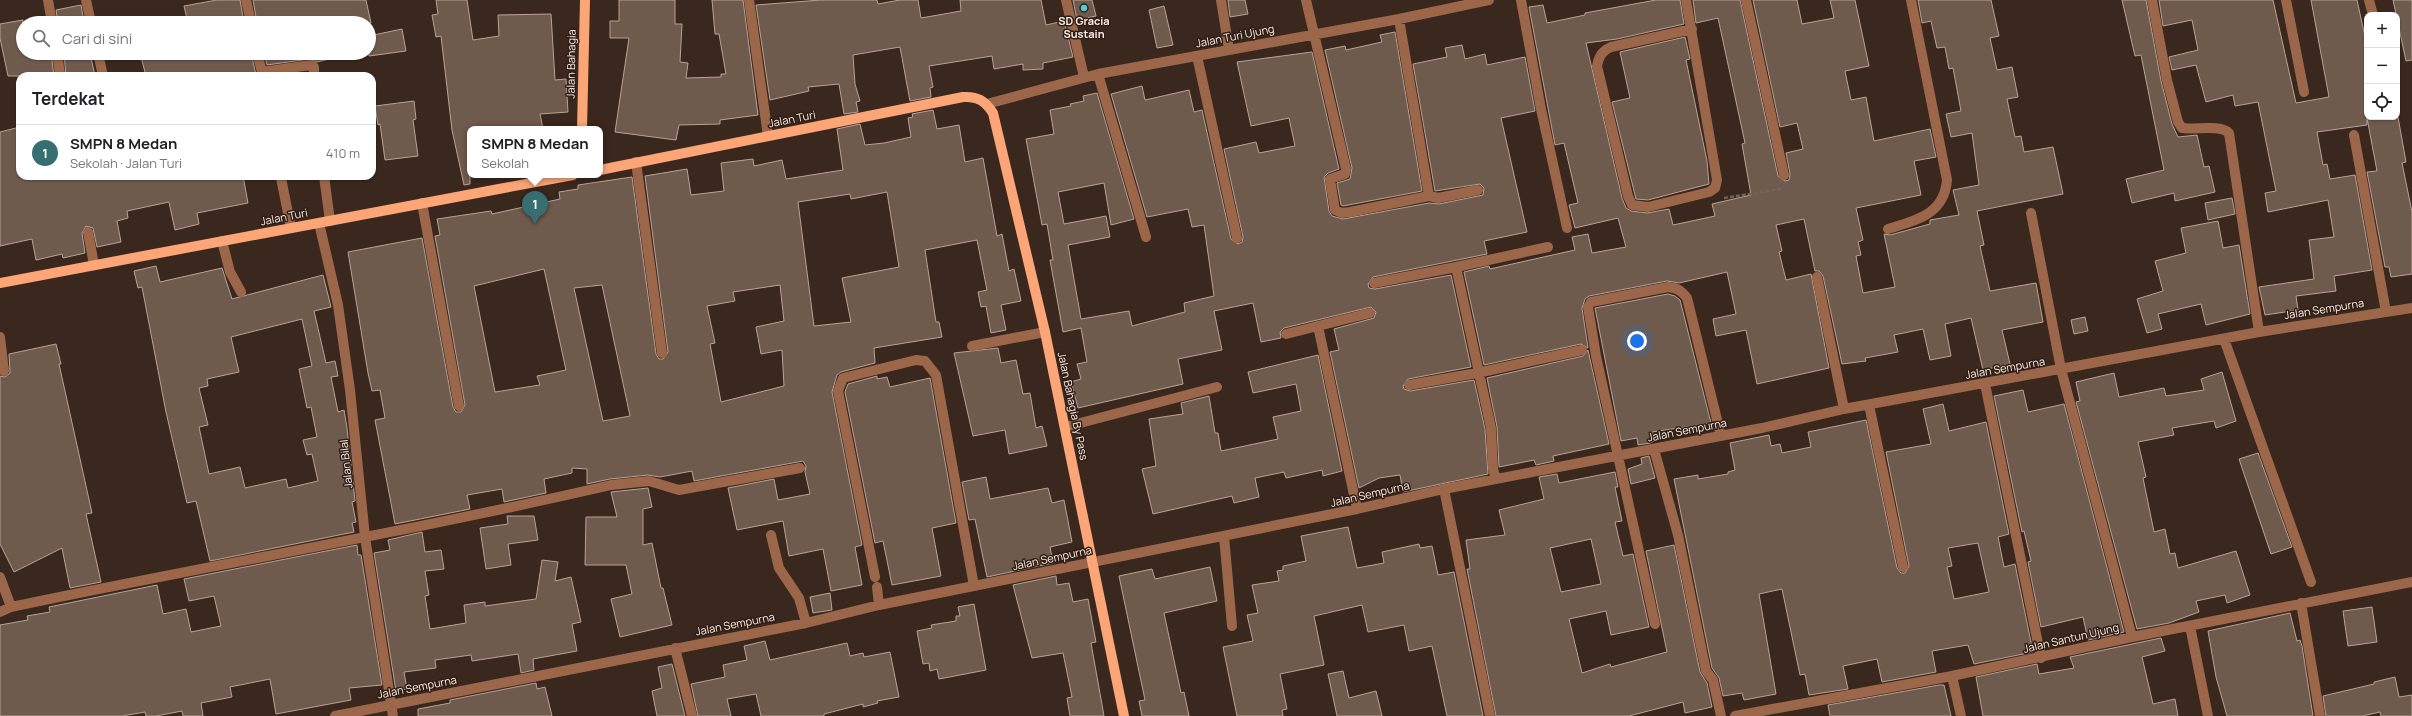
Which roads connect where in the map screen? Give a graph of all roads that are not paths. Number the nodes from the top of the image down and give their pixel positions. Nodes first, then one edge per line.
1 (48, 0) edge
2 (86, 0) edge
3 (246, 0) edge
4 (585, 0) edge
5 (749, 0) edge
6 (1066, 0) edge
7 (1221, 0) edge
8 (1306, 0) edge
9 (1489, 0) edge
10 (1521, 0) edge
11 (1686, 0) edge
12 (1746, 0) edge
13 (1911, 0) edge
14 (2152, 0) edge
15 (2286, 0) edge
16 (2369, 0) edge
17 (2372, 12) edge
18 (51, 16) edge
19 (89, 16) edge
20 (249, 16) edge
21 (1399, 19) junction
22 (1692, 29) junction
23 (1314, 34) junction
24 (1229, 50) junction
25 (1197, 56) junction
26 (58, 60) edge
27 (100, 60) edge
28 (259, 60) edge
29 (60, 72) edge
30 (102, 72) edge
31 (262, 72) edge
32 (262, 72) edge
33 (314, 72) edge
34 (1098, 74) junction
35 (1084, 78) junction
36 (2304, 92) dead end
37 (987, 104) junction
38 (582, 126) edge
39 (2354, 134) dead end
40 (768, 136) junction
41 (636, 162) junction
42 (603, 169) edge
43 (1784, 175) road end
44 (557, 178) edge
45 (281, 180) edge
46 (325, 180) edge
47 (1478, 190) dead end
48 (1429, 196) junction
49 (422, 203) junction
50 (2031, 213) dead end
51 (330, 221) junction
52 (319, 223) junction
53 (291, 228) junction
54 (1567, 228) dead end
55 (1888, 228) dead end
56 (88, 232) dead end
57 (1146, 237) dead end
58 (1237, 238) dead end
59 (222, 241) junction
60 (1548, 247) dead end
61 (94, 265) junction
62 (1456, 267) junction
63 (1817, 277) dead end
64 (0, 283) edge
65 (1374, 283) dead end
66 (241, 292) dead end
67 (2412, 308) edge
68 (2386, 312) junction
69 (1370, 313) dead end
70 (1318, 326) junction
71 (1045, 332) junction
72 (2259, 332) junction
73 (1286, 334) dead end
74 (0, 337) edge
75 (2224, 339) junction
76 (972, 346) dead end
77 (1582, 350) dead end
78 (662, 353) dead end
79 (2061, 370) junction
80 (4, 371) dead end
81 (1478, 373) junction
82 (1985, 384) junction
83 (1409, 385) dead end
84 (1217, 387) dead end
85 (1869, 405) junction
86 (459, 406) dead end
87 (1844, 409) junction
88 (1065, 427) junction
89 (1722, 436) junction
90 (1654, 449) junction
91 (1618, 457) junction
92 (800, 468) dead end
93 (1496, 479) junction
94 (1444, 489) junction
95 (1357, 509) junction
96 (771, 535) dead end
97 (1224, 536) junction
98 (365, 537) junction
99 (1092, 562) junction
100 (1903, 567) dead end
101 (0, 577) edge
102 (2311, 582) dead end
103 (2412, 582) edge
104 (974, 586) junction
105 (2301, 603) junction
106 (879, 605) junction
107 (11, 607) junction
108 (0, 612) edge
109 (806, 623) junction
110 (1655, 624) dead end
111 (1232, 626) dead end
112 (2190, 626) junction
113 (2132, 637) junction
114 (675, 648) junction
115 (2041, 658) junction
116 (1952, 676) junction
117 (391, 704) junction
118 (335, 716) edge
119 (393, 716) edge
120 (692, 716) edge
121 (1124, 716) edge
122 (1490, 716) edge
123 (1721, 716) edge
124 (1735, 716) edge
125 (1961, 716) edge
126 (2208, 716) edge
127 (2320, 716) edge

1 - 18 street
2 - 19 street
3 - 20 street
4 - 38 main road, Jalan Bahagia
5 - 40 street
6 - 35 street
7 - 24 street
8 - 23 street
9 - 21 street, Jalan Turi Ujung
10 - 54 street
11 - 22 street
12 - 43 street
13 - 55 street
14 - 72 street
15 - 36 street
16 - 17 street
21 - 23 street, Jalan Turi Ujung
21 - 48 street
22 - 22 street
23 - 24 street, Jalan Turi Ujung
23 - 48 street
24 - 25 street, Jalan Turi Ujung
25 - 34 street, Jalan Turi Ujung
25 - 58 street
26 - 29 street
27 - 30 street
28 - 31 street
32 - 33 street
34 - 35 street, Jalan Turi Ujung
34 - 57 street
35 - 37 street, Jalan Turi Ujung
37 - 40 main road, Jalan Turi
37 - 71 main road, Jalan Bahagia By Pass
39 - 68 street
40 - 41 main road, Jalan Turi
41 - 42 main road, Jalan Turi
41 - 78 street
44 - 49 main road, Jalan Turi
45 - 53 street
46 - 51 street
47 - 48 street
49 - 51 main road, Jalan Turi
49 - 86 street
50 - 79 street
51 - 52 main road, Jalan Turi
52 - 53 main road, Jalan Turi
52 - 98 street, Jalan Bilal
53 - 59 main road, Jalan Turi
56 - 61 street
59 - 61 main road, Jalan Turi
59 - 66 street
60 - 62 street
61 - 64 main road, Jalan Turi
62 - 65 street
62 - 81 street
63 - 87 street
67 - 68 street, Jalan Sempurna
68 - 72 street, Jalan Sempurna
69 - 70 street
70 - 73 street
70 - 95 street
71 - 76 street
71 - 88 main road, Jalan Bahagia By Pass
72 - 75 street, Jalan Sempurna
74 - 80 street
75 - 79 street, Jalan Sempurna
75 - 102 street
77 - 81 street
79 - 82 street, Jalan Sempurna
79 - 113 street
81 - 83 street
81 - 93 street
82 - 85 street, Jalan Sempurna
82 - 115 street
84 - 88 street
85 - 87 street, Jalan Sempurna
85 - 100 street
87 - 89 street, Jalan Sempurna
88 - 99 main road, Jalan Bahagia By Pass
89 - 90 street, Jalan Sempurna
89 - 91 street
90 - 91 street, Jalan Sempurna
90 - 123 street
91 - 93 street, Jalan Sempurna
91 - 110 street
92 - 98 street
93 - 94 street, Jalan Sempurna
94 - 95 street, Jalan Sempurna
94 - 122 street
95 - 97 street, Jalan Sempurna
96 - 109 street
97 - 99 street, Jalan Sempurna
97 - 111 street
98 - 107 street
98 - 117 street, Jalan Bilal
99 - 104 street, Jalan Sempurna
99 - 121 main road, Jalan Bahagia By Pass
101 - 107 street
103 - 105 street, Jalan Santun Ujung
104 - 106 street, Jalan Sempurna
104 - 106 street
105 - 112 street, Jalan Santun Ujung
105 - 127 street
106 - 109 street, Jalan Sempurna
107 - 108 street
109 - 114 street, Jalan Sempurna
112 - 113 street, Jalan Santun Ujung
112 - 126 street
113 - 115 street, Jalan Santun Ujung
114 - 117 street, Jalan Sempurna
114 - 120 street
115 - 116 street, Jalan Santun Ujung
116 - 124 street, Jalan Santun Ujung
116 - 125 street
117 - 118 street, Jalan Sempurna
117 - 119 street, Jalan Bilal

